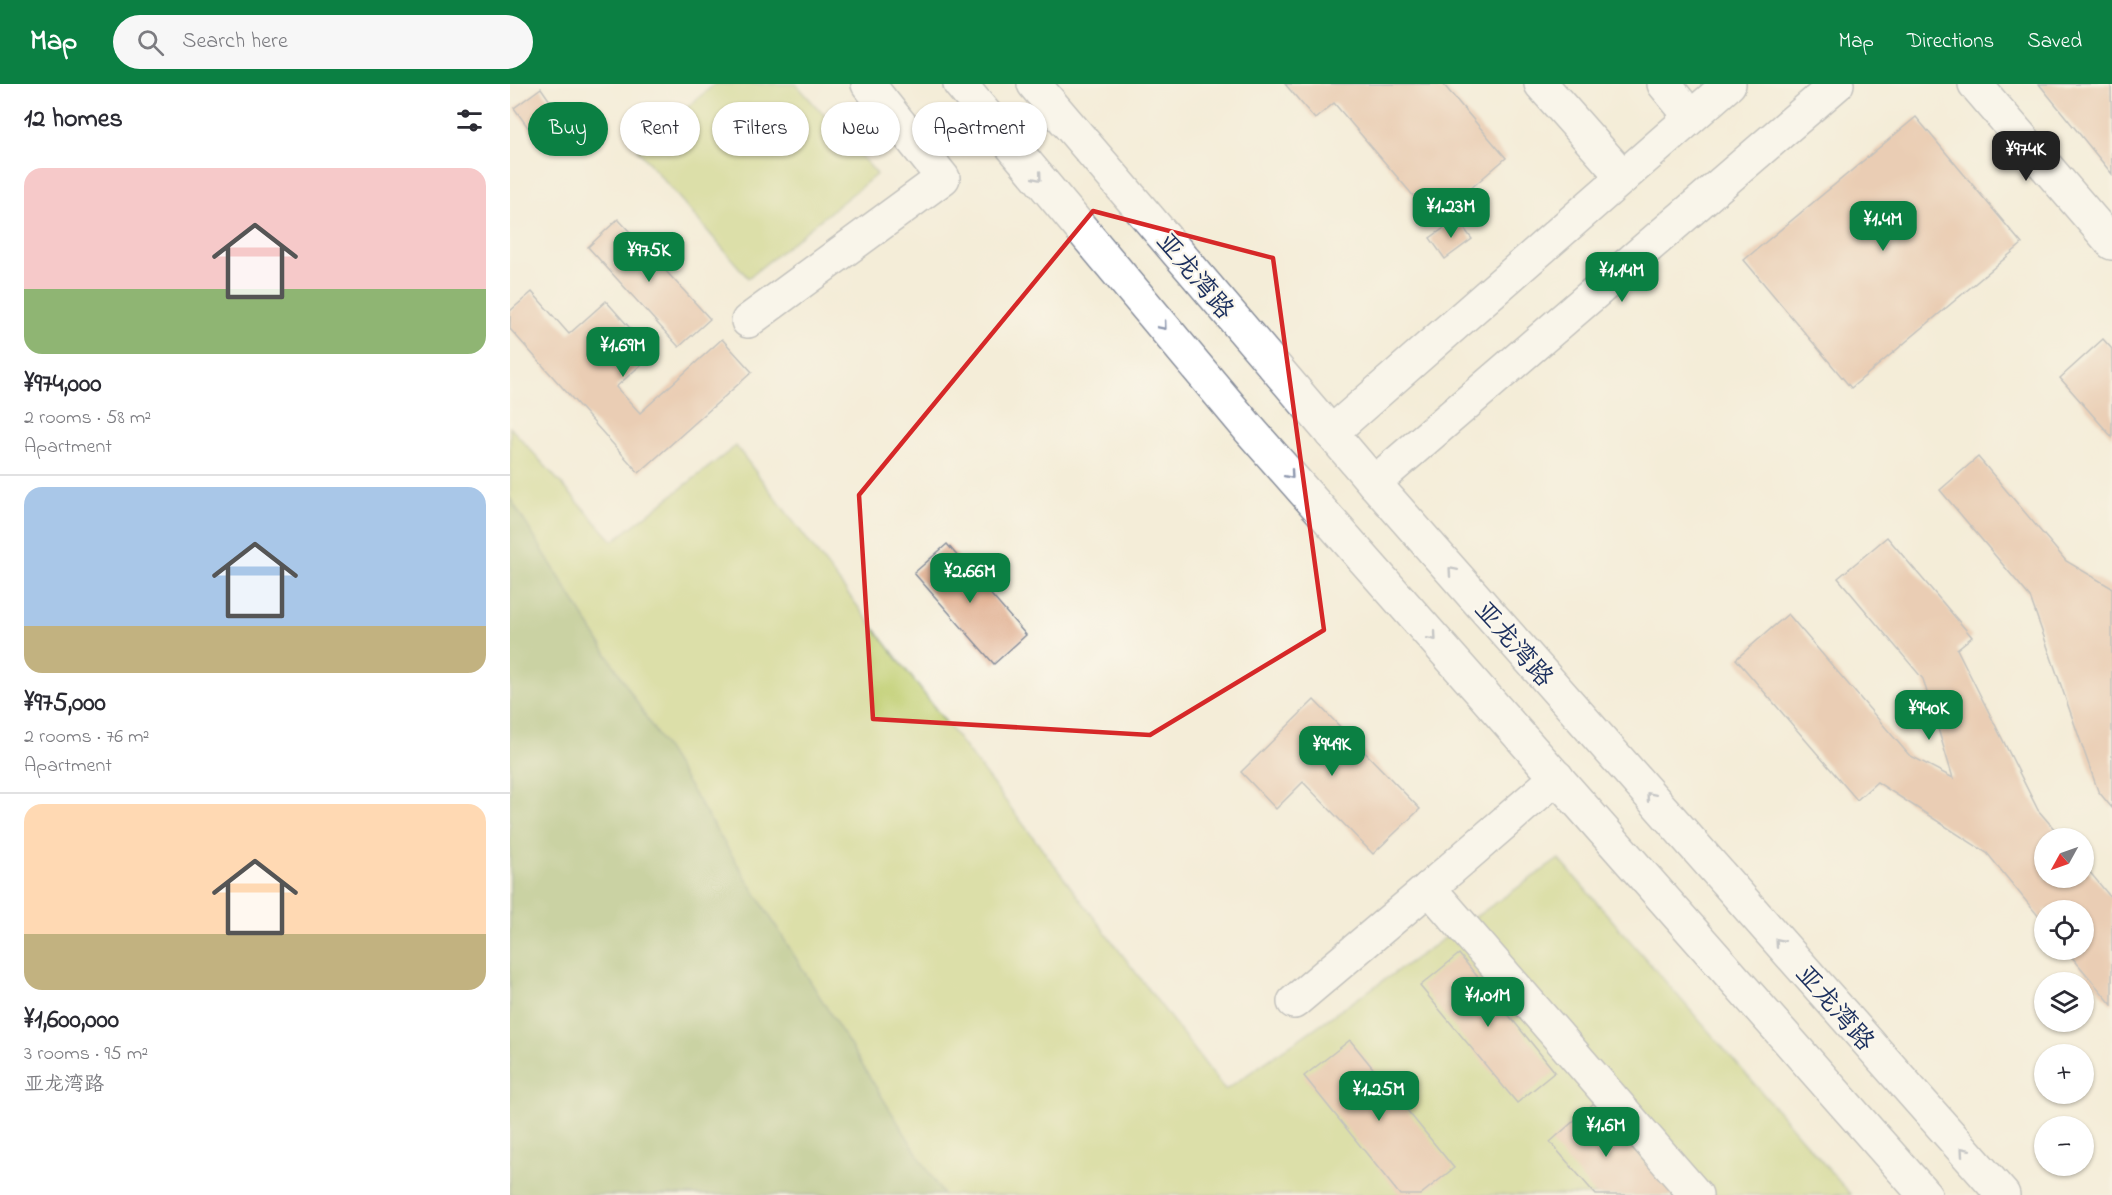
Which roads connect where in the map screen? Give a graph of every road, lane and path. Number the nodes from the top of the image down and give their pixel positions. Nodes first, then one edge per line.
1 (868, 84) edge
2 (960, 84) edge
3 (1034, 84) edge
4 (1541, 84) edge
5 (1664, 84) edge
6 (1729, 84) edge
7 (1837, 84) edge
8 (1975, 84) edge
9 (1691, 117) junction
10 (1623, 177) junction
11 (2112, 243) edge
12 (748, 321) dead end
13 (1331, 433) junction
14 (1374, 483) junction
15 (1557, 777) junction
16 (1429, 888) junction
17 (1294, 1002) dead end
18 (1921, 1194) edge
19 (1696, 1195) edge
20 (2002, 1195) edge

1 - 12 main road
2 -> 15 main road
3 - 13 main road, 亚龙湾路
4 - 10 main road
5 - 9 main road
6 - 9 main road
7 - 14 main road
8 - 11 main road
9 - 10 main road
10 - 13 main road
13 - 14 main road, 亚龙湾路
20 -> 14 main road, 亚龙湾路
15 - 16 main road
15 - 18 main road
16 - 17 main road
16 - 19 main road

